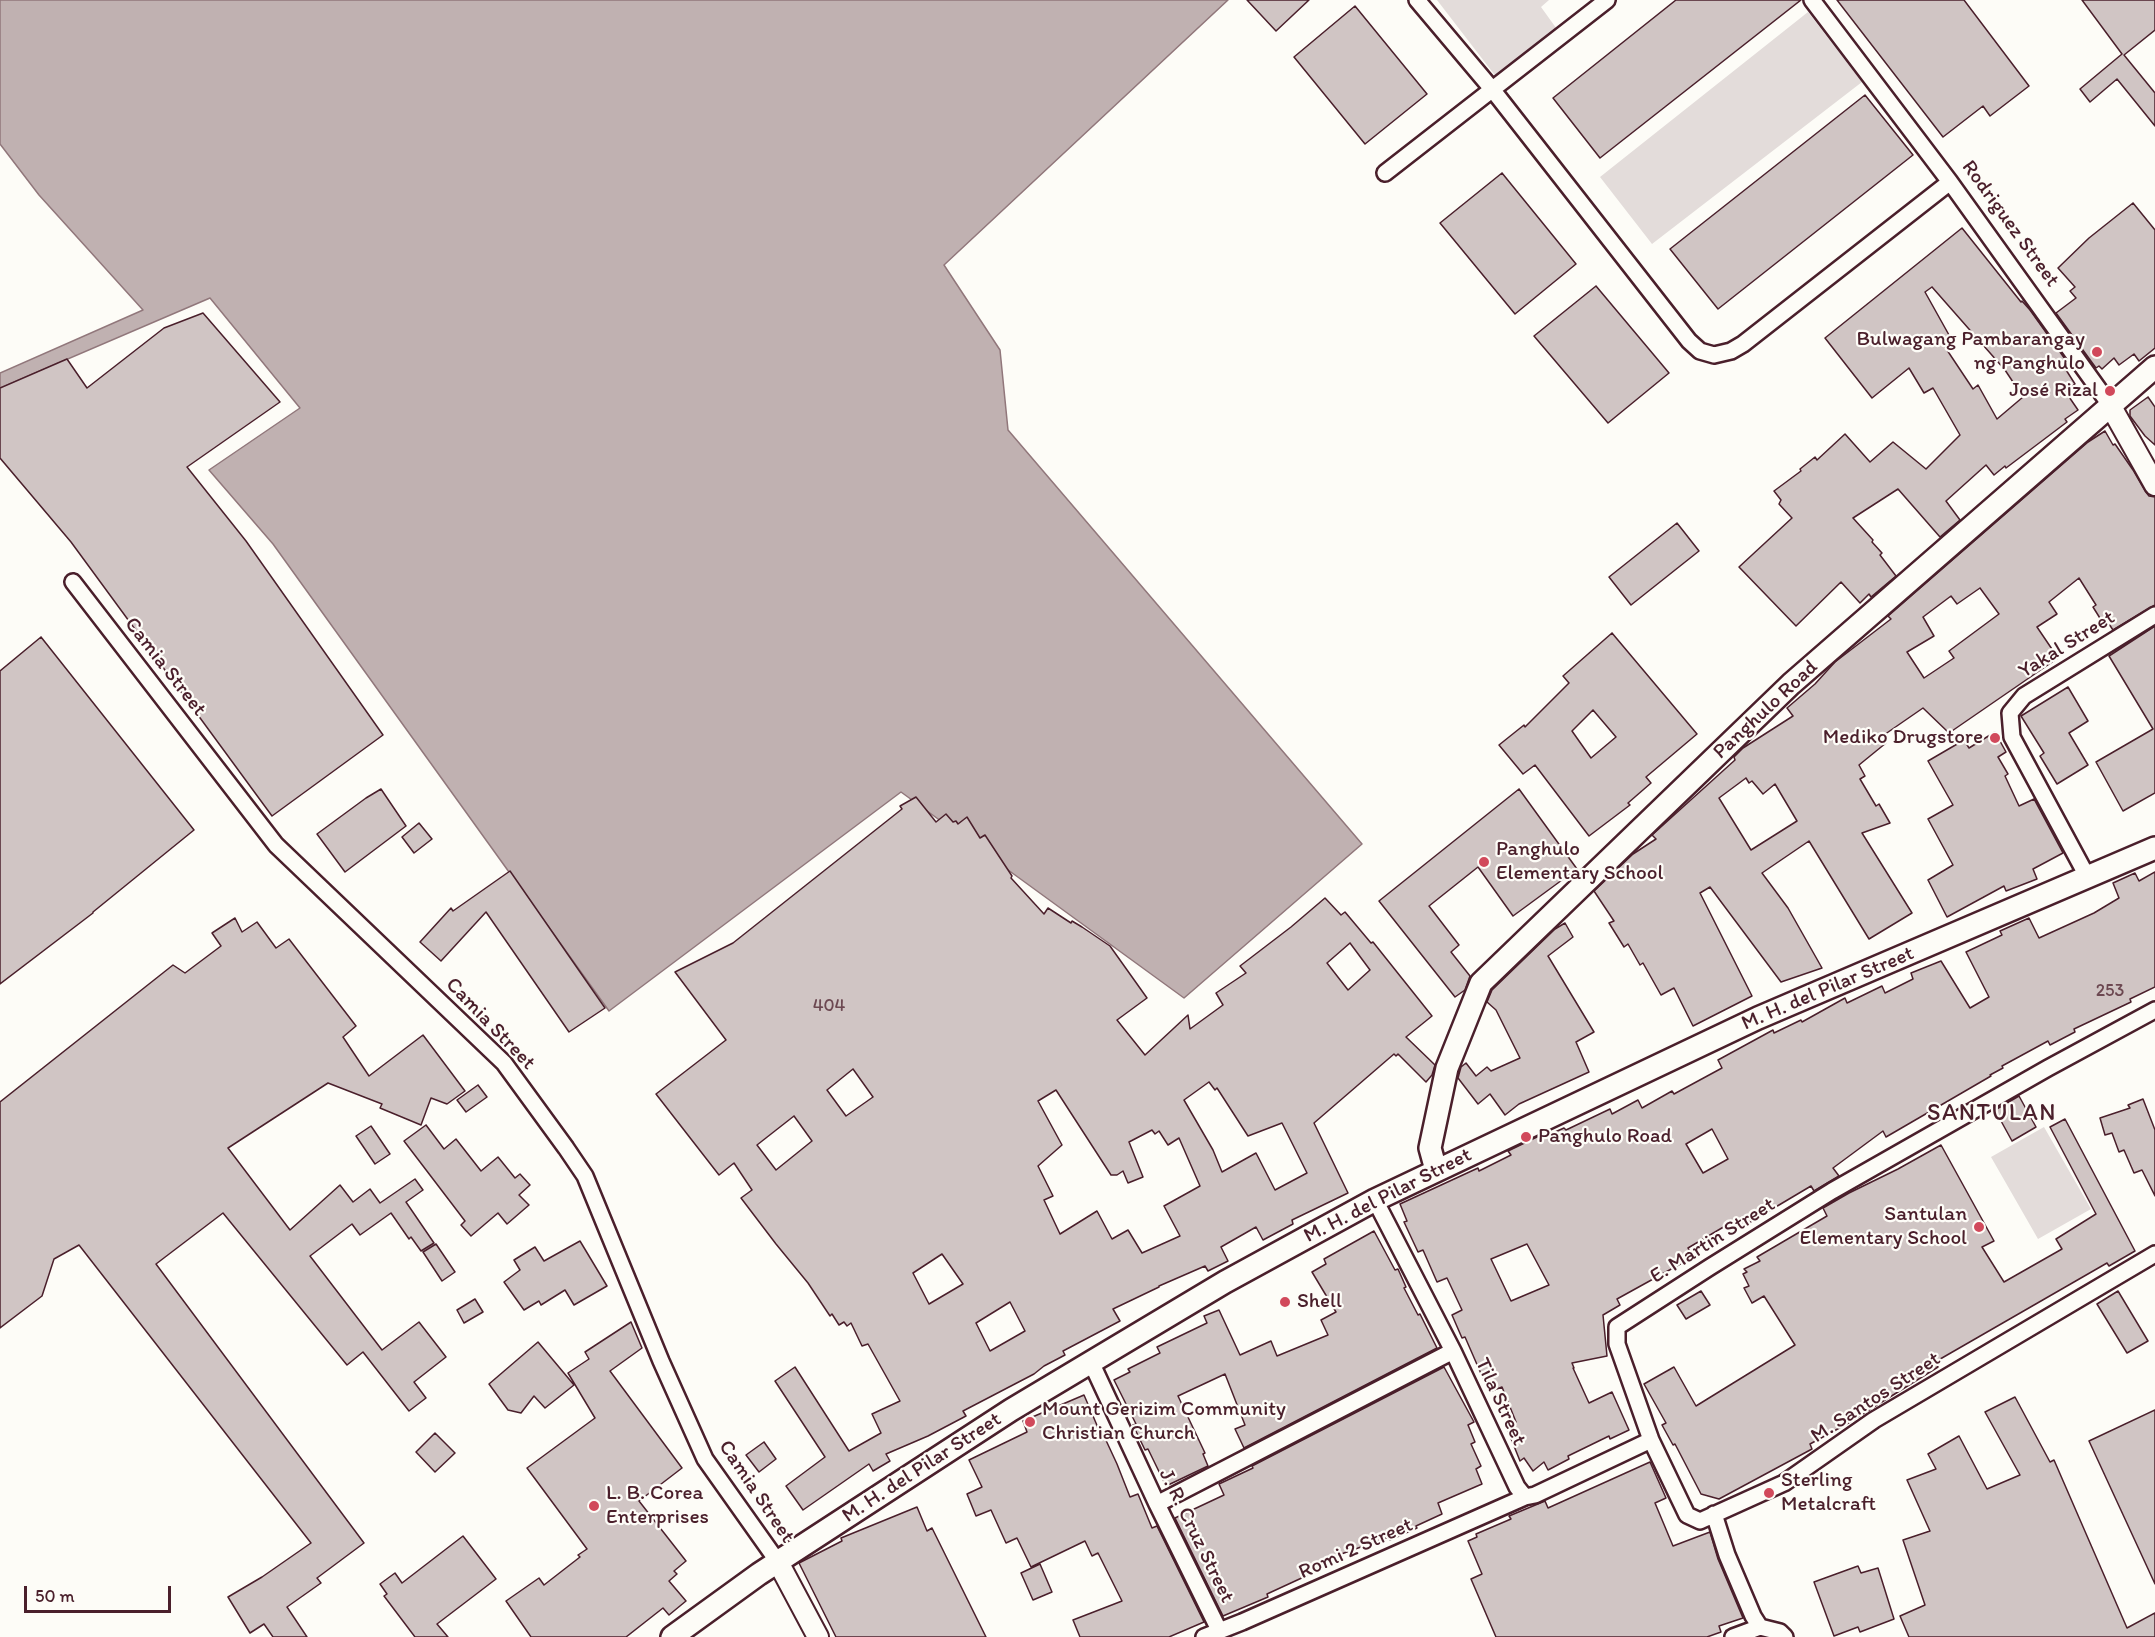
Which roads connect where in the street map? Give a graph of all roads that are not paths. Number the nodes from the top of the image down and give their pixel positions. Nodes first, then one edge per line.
1 (1417, 0) edge
2 (1607, 0) edge
3 (1812, 0) edge
4 (1492, 89) junction
5 (1385, 172) dead end
6 (1950, 182) junction
7 (2155, 367) edge
8 (2110, 405) junction
9 (2155, 485) edge
10 (73, 582) dead end
11 (2155, 615) edge
12 (2155, 848) edge
13 (2088, 879) junction
14 (2155, 1010) edge
15 (1436, 1170) junction
16 (1375, 1200) junction
17 (2155, 1254) edge
18 (1453, 1352) junction
19 (1091, 1362) junction
20 (1652, 1440) junction
21 (1524, 1497) junction
22 (1157, 1504) junction
23 (1714, 1514) junction
24 (778, 1562) junction
25 (1760, 1627) junction
26 (1218, 1630) junction
27 (672, 1637) edge
28 (818, 1637) edge
29 (1204, 1637) edge
30 (1733, 1637) edge
31 (1785, 1637) edge

1 - 4 street
2 - 4 street
3 - 6 street, Rodriguez Street
4 - 5 street
4 - 6 street
6 - 8 street, Rodriguez Street
7 - 8 main road, Panghulo Road
8 - 9 street, Rodriguez Street
8 - 15 main road, Panghulo Road
10 - 24 street, Camia Street
11 - 13 street, Yakal Street
12 - 13 main road, M. H. del Pilar Street
13 - 15 main road, M. H. del Pilar Street
14 - 20 street, E. Martin Street
15 - 16 main road, M. H. del Pilar Street
16 - 18 street, Tila Street
16 - 19 main road, M. H. del Pilar Street
17 - 23 street, M. Santos Street
18 - 21 street, Tila Street
18 - 22 street
19 - 22 street, J. R. Cruz Street
19 - 24 main road, M. H. del Pilar Street
20 - 21 street
20 - 23 street, M. Santos Street
21 - 26 street, Romi 2 Street
22 - 26 street, J. R. Cruz Street
23 - 25 street
24 - 27 main road, M. H. del Pilar Street
24 - 28 street
25 - 30 street
25 - 31 street
26 - 29 street, Romi 2 Street

